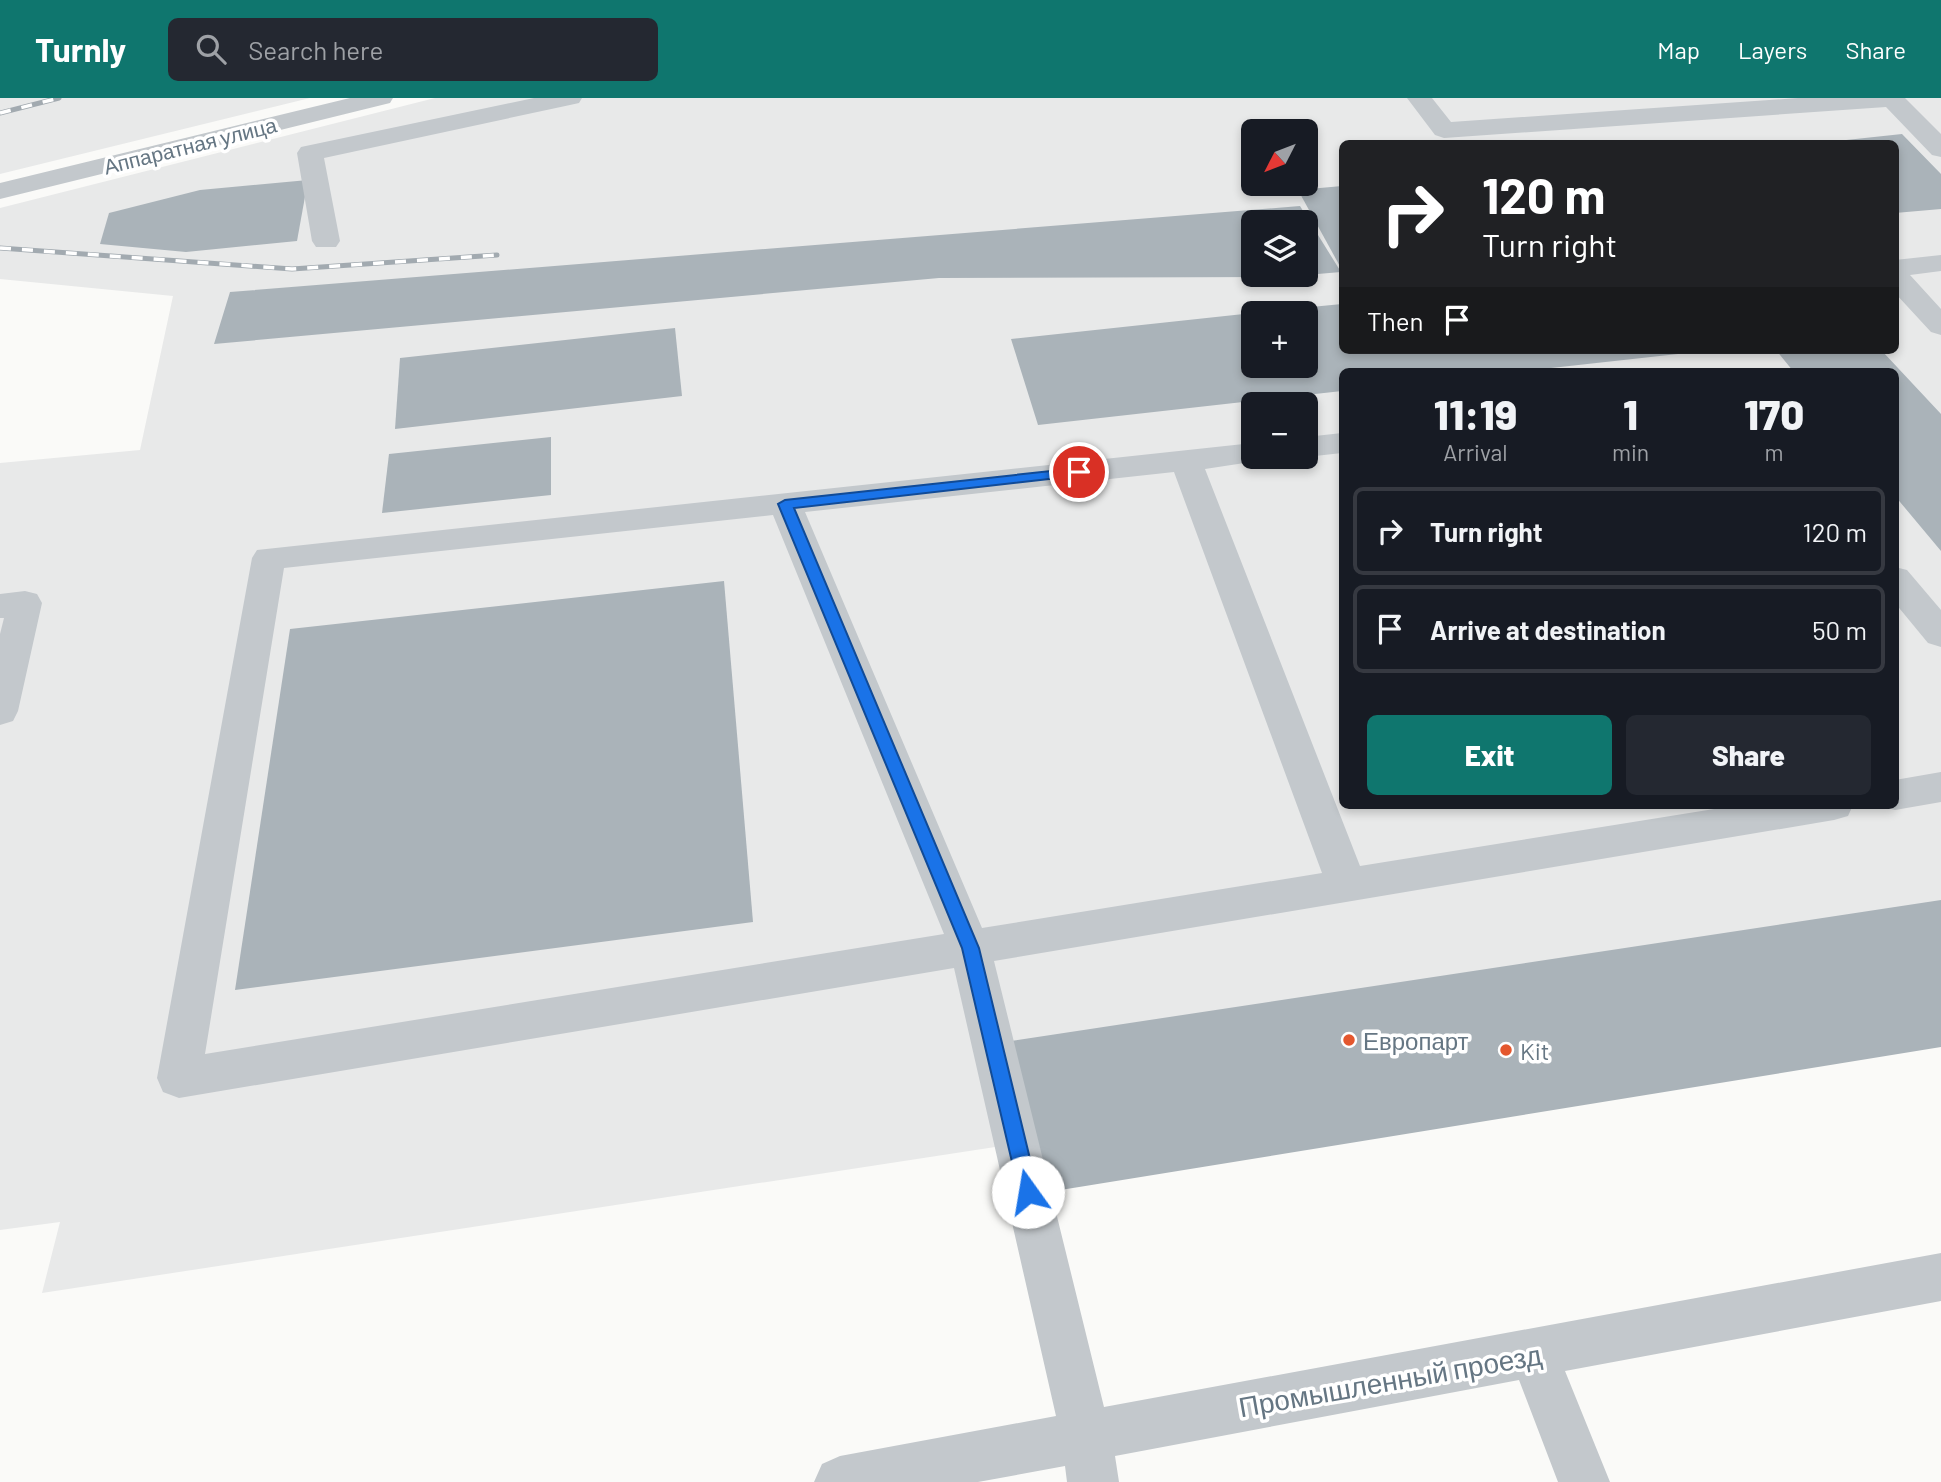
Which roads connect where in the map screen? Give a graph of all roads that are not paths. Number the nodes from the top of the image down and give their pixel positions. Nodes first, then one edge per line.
1 (381, 98) edge
2 (570, 98) edge
3 (1419, 98) edge
4 (1941, 149) edge
5 (0, 191) edge
6 (326, 241) dead end
7 (1941, 263) edge
8 (1899, 268) edge
9 (1899, 280) edge
10 (1941, 326) edge
11 (1339, 443) edge
12 (1318, 446) edge
13 (1241, 454) edge
14 (1186, 460) junction
15 (785, 504) junction
16 (1899, 584) edge
17 (0, 606) edge
18 (1941, 634) edge
19 (0, 711) edge
20 (1941, 787) edge
21 (1899, 794) edge
22 (1770, 810) edge
23 (1347, 886) junction
24 (971, 948) junction
25 (1941, 1277) edge
26 (1533, 1353) junction
27 (1089, 1459) edge
28 (908, 1476) edge
29 (840, 1482) edge
30 (1584, 1482) edge

1 - 5 street, Аппаратная улица
2 - 6 street
3 - 4 street
7 - 8 street
9 - 10 street
11 - 12 street
13 - 14 street
14 - 15 street
14 - 23 street
15 - 24 street
15 - 24 street
16 - 18 street
17 - 19 street
20 - 21 street
22 - 23 street
23 - 24 street
24 - 27 street
25 - 26 street, Промышленный проезд
26 - 27 street, Промышленный проезд
26 - 30 street
27 - 28 street, Промышленный проезд
28 - 29 street, Промышленный проезд

